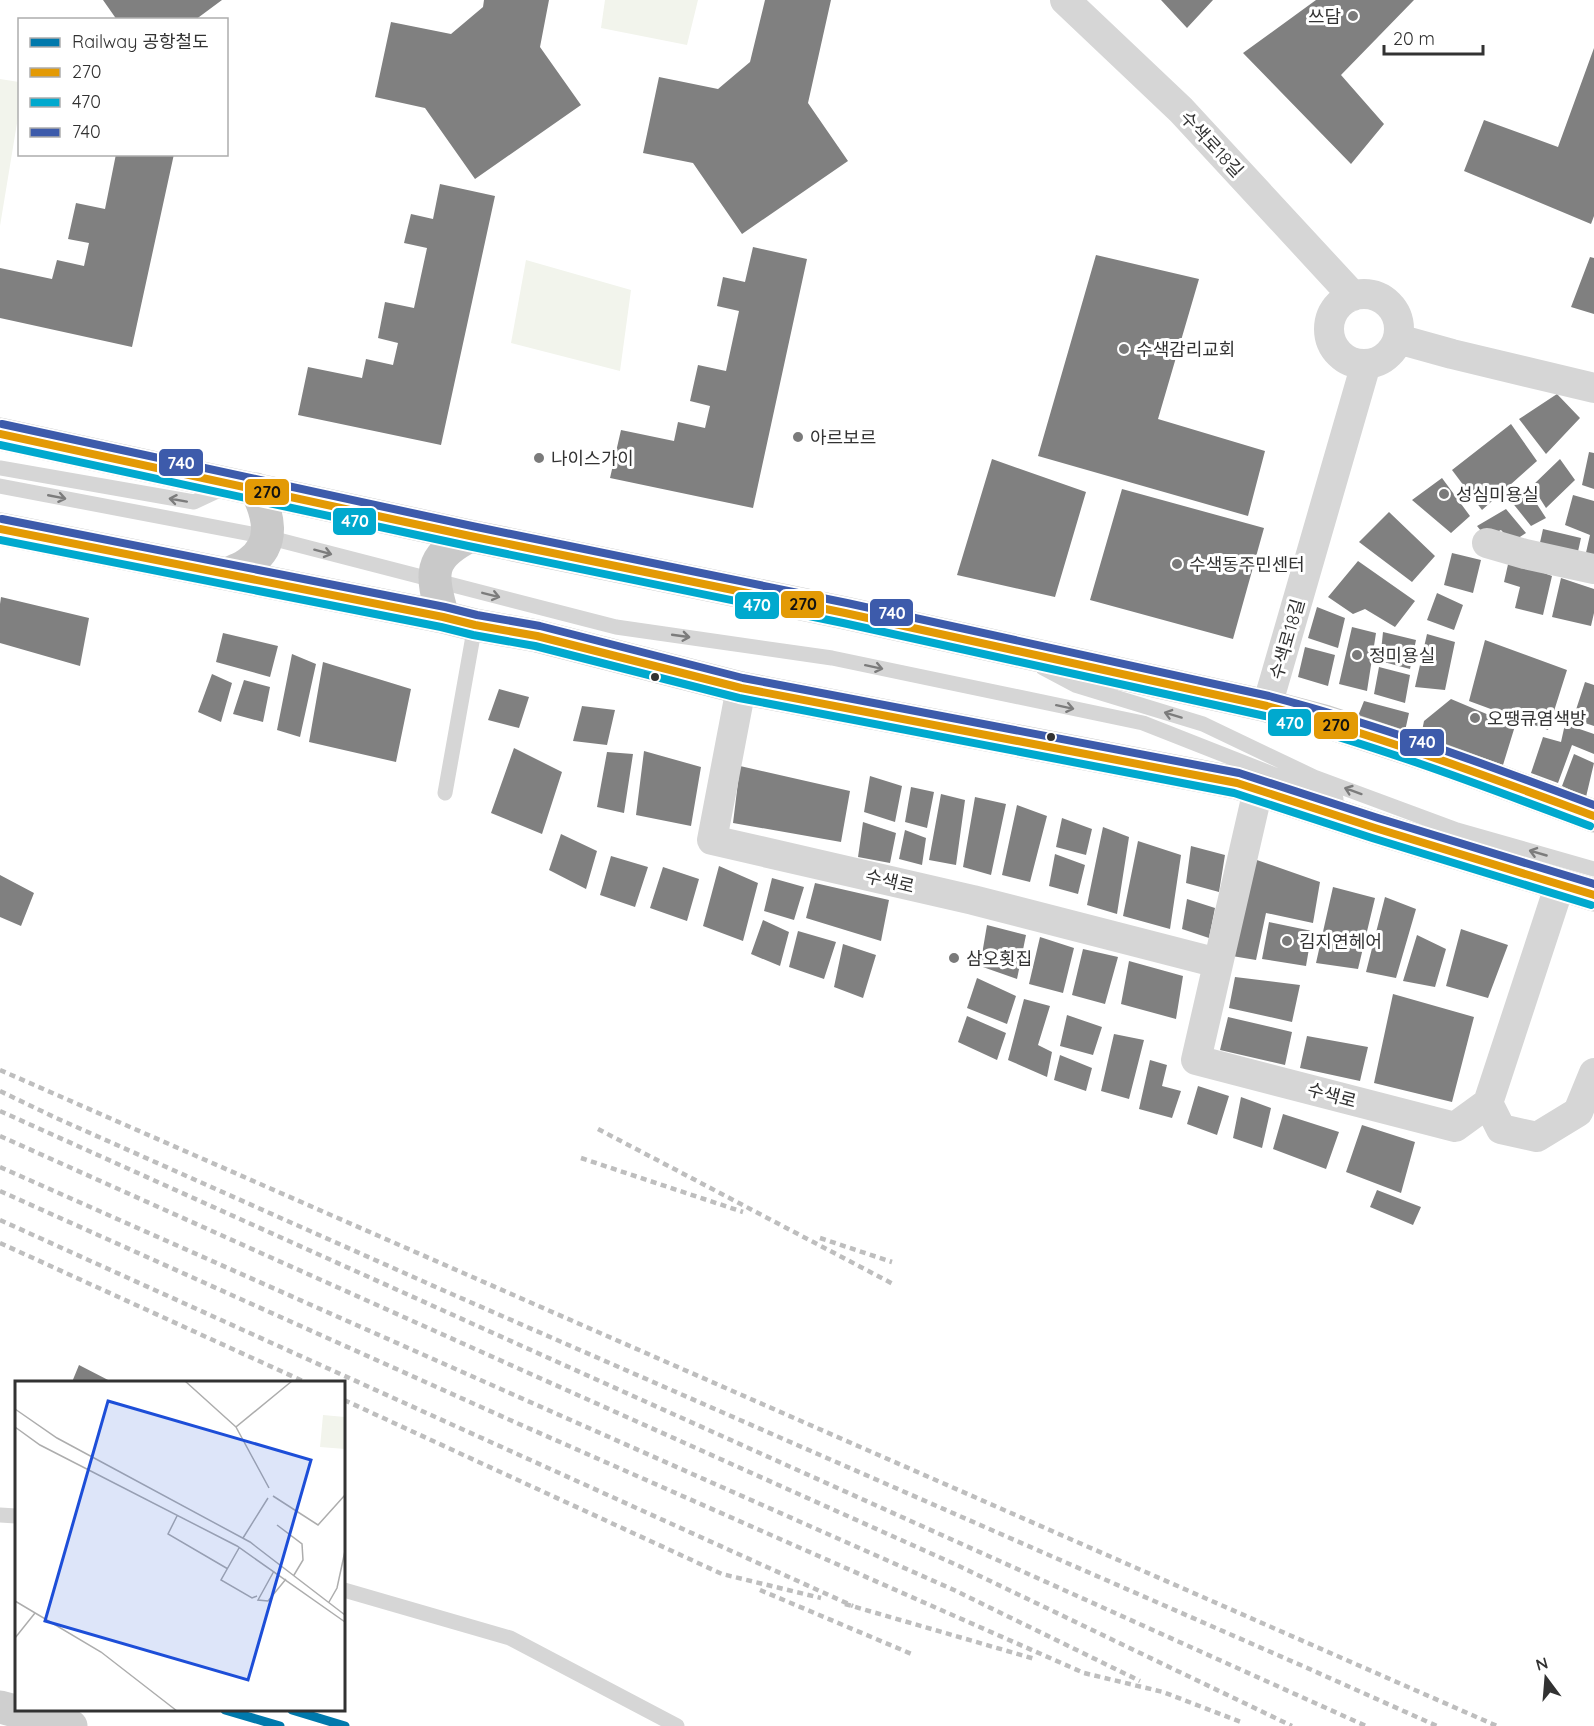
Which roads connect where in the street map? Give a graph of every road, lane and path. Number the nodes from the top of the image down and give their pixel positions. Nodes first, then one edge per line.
1 (1065, 0) edge
2 (1353, 296) junction
3 (1398, 339) junction
4 (1365, 364) junction
5 (1594, 388) edge
6 (0, 434) edge
7 (0, 468) edge
8 (0, 486) edge
9 (244, 487) junction
10 (0, 529) edge
11 (470, 536) junction
12 (267, 537) junction
13 (1487, 543) dead end
14 (1594, 569) edge
15 (228, 574) junction
16 (434, 581) junction
17 (443, 617) junction
18 (475, 625) junction
19 (1000, 647) junction
20 (741, 688) junction
21 (1267, 706) junction
22 (1258, 790) junction
23 (445, 793) dead end
24 (1594, 816) edge
25 (1375, 828) junction
26 (1594, 869) edge
27 (1560, 884) junction
28 (1594, 895) edge
29 (1218, 963) junction
30 (1594, 1073) edge
31 (1488, 1103) junction
32 (0, 1515) edge
33 (15, 1516) edge
34 (345, 1590) edge
35 (0, 1707) edge
36 (71, 1726) edge
37 (677, 1726) edge

1 - 2 street, 수색로18길
2 - 3 street
2 - 4 street
3 - 4 street
3 - 5 street
4 - 21 street, 수색로18길
6 - 9 main road
9 -> 7 lane
8 -> 12 lane
9 - 11 main road
9 - 12 main road
10 - 15 main road
11 - 16 main road
11 - 19 main road
12 - 15 main road
12 -> 16 lane
13 - 14 street
15 - 17 main road
16 - 17 main road
16 -> 25 lane
17 - 18 main road
18 - 20 main road
18 - 23 lane
19 - 21 main road
26 -> 19 lane
20 - 22 main road
20 - 29 street, 수색로
21 - 24 main road
22 - 25 main road
22 - 29 street, 수색로
25 - 27 main road
27 - 28 main road
27 - 31 street
29 - 31 street, 수색로
30 - 31 street
32 - 33 lane
34 - 37 lane
35 - 36 main road

